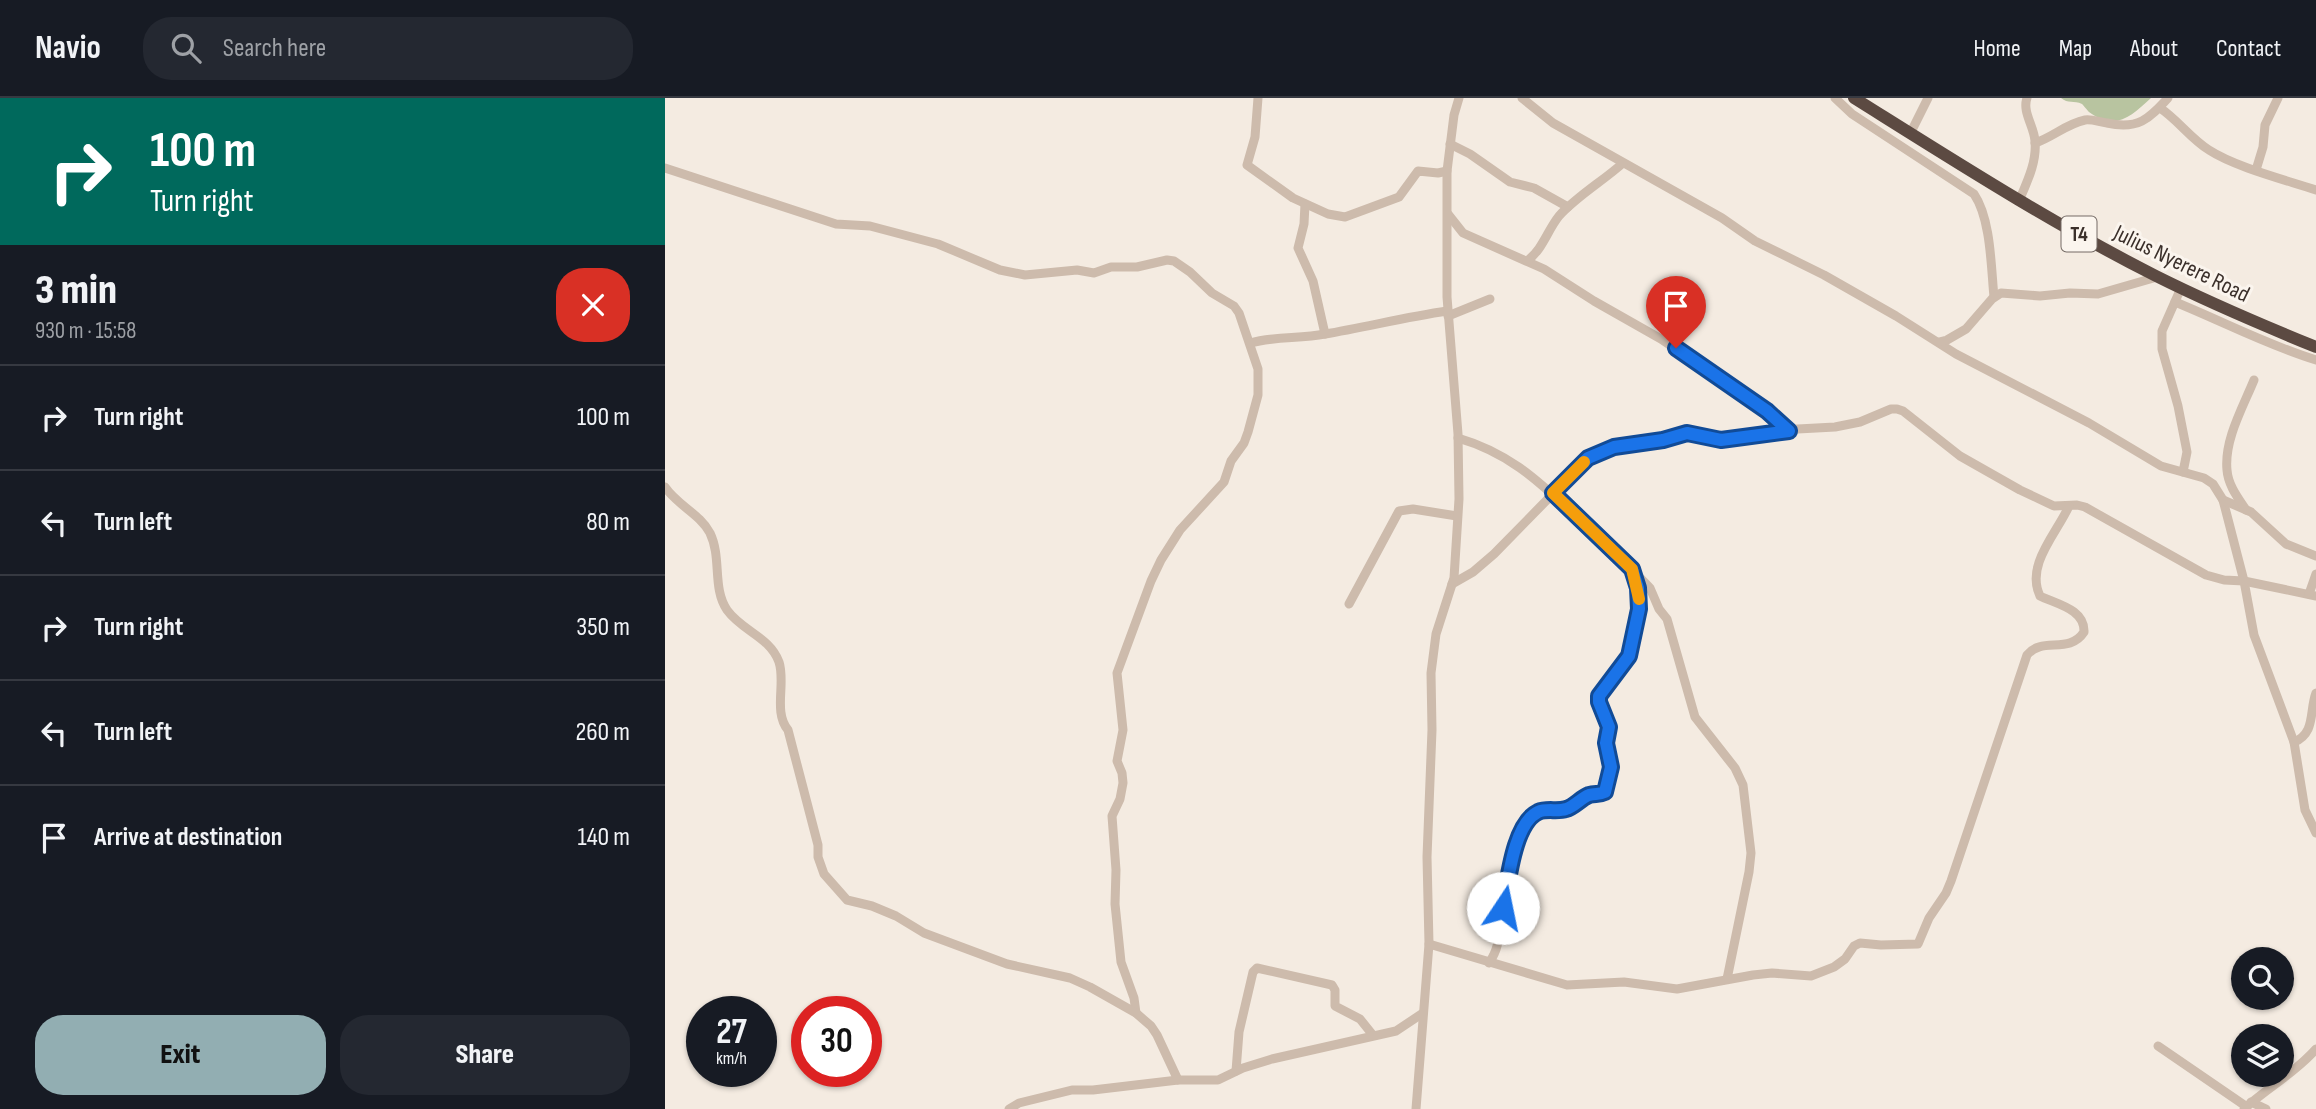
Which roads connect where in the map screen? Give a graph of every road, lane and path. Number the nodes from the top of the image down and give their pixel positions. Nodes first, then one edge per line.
1 (1258, 98) edge
2 (1459, 98) edge
3 (1522, 98) edge
4 (1835, 98) edge
5 (1854, 98) edge
6 (1928, 98) edge
7 (2027, 98) edge
8 (2168, 98) edge
9 (2279, 98) edge
10 (2160, 108) junction
11 (1910, 134) junction
12 (2035, 143) junction
13 (1450, 144) junction
14 (1623, 163) junction
15 (665, 168) edge
16 (2256, 170) junction
17 (1447, 171) junction
18 (2316, 190) edge
19 (2019, 201) junction
20 (1305, 204) junction
21 (1568, 207) junction
22 (1448, 214) junction
23 (1527, 261) junction
24 (2157, 276) junction
25 (2181, 288) junction
26 (1994, 297) junction
27 (1490, 299) dead end
28 (2175, 302) junction
29 (1448, 314) junction
30 (1325, 334) junction
31 (1939, 342) junction
32 (1250, 343) junction
33 (2316, 347) edge
34 (2316, 360) edge
35 (2254, 380) dead end
36 (1789, 431) junction
37 (1458, 439) junction
38 (2183, 472) junction
39 (665, 487) edge
40 (1553, 493) junction
41 (2223, 500) junction
42 (2069, 506) junction
43 (2246, 510) junction
44 (1457, 516) junction
45 (2316, 556) edge
46 (1632, 569) junction
47 (2316, 573) edge
48 (2244, 580) junction
49 (1452, 584) junction
50 (2313, 595) edge
51 (1349, 604) dead end
52 (2316, 694) edge
53 (2294, 742) junction
54 (2316, 833) edge
55 (1429, 944) junction
56 (1489, 963) junction
57 (1727, 979) junction
58 (1136, 1013) junction
59 (1423, 1013) junction
60 (1372, 1034) junction
61 (2158, 1046) dead end
62 (2316, 1049) edge
63 (1235, 1071) junction
64 (1178, 1080) junction
65 (2247, 1106) edge
66 (1009, 1109) edge
67 (1416, 1109) edge
68 (2266, 1109) edge

1 - 20 street
2 - 13 street
3 - 14 street
4 - 26 street
5 - 11 highway, Julius Nyerere Road / T4
6 - 11 street
7 - 12 street
8 - 10 street
9 - 16 street
10 - 12 street
10 - 16 street
11 - 19 highway, Julius Nyerere Road / T4
12 - 19 street
13 - 17 street
13 - 21 street
14 - 21 street
14 - 31 street
15 - 32 street
16 - 18 street
17 - 20 street
17 - 22 street
19 - 24 highway, Julius Nyerere Road / T4
20 - 30 street
21 - 23 street
22 - 23 street
22 - 29 street
23 - 36 street
24 - 25 highway, Julius Nyerere Road / T4
24 - 26 street
25 - 28 street
25 - 33 highway, Julius Nyerere Road / T4
26 - 31 street
27 - 29 street
28 - 34 street
28 - 38 street
29 - 30 street
29 - 37 street
30 - 32 street
31 - 38 street
32 - 58 street
35 - 43 street
36 - 40 street
36 - 42 street
37 - 40 street
37 - 44 street
38 - 41 street
39 - 58 street
40 - 46 street
40 - 49 street
41 - 43 street
41 - 48 street
42 - 48 street
42 - 57 street
43 - 45 street
44 - 49 street
44 - 51 street
46 - 56 street
46 - 57 street
47 - 50 street
48 - 50 street
48 - 53 street
49 - 55 street
52 - 53 street
53 - 54 street
55 - 56 street
55 - 59 street
56 - 57 street
58 - 64 street
59 - 60 street
59 - 67 street
60 - 63 street
60 - 63 street
61 - 65 street
62 - 65 street
63 - 64 street
64 - 66 street
65 - 68 street

